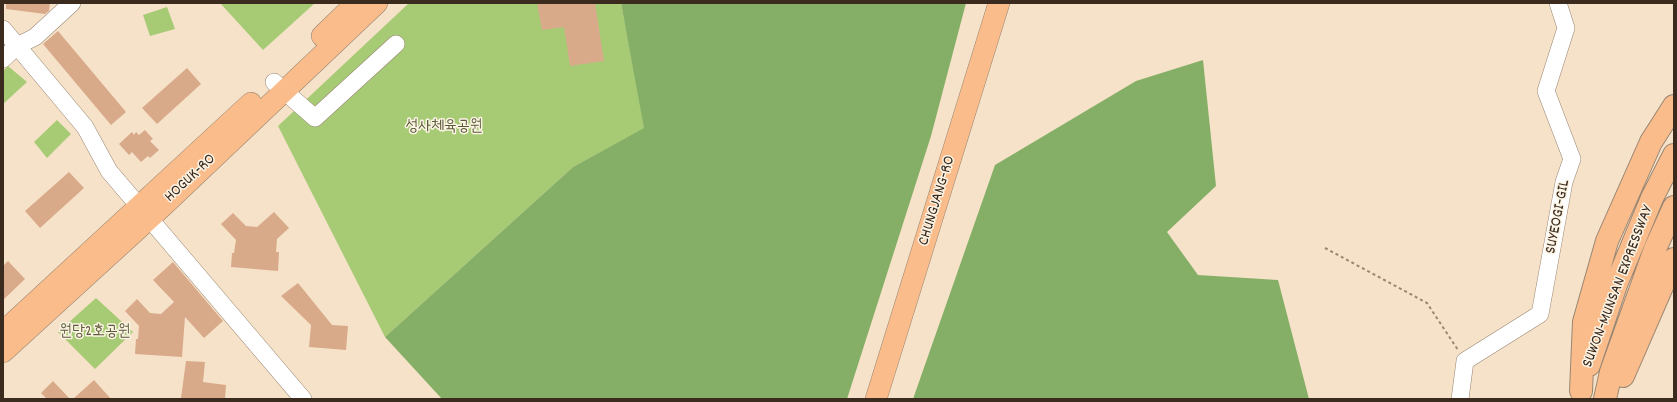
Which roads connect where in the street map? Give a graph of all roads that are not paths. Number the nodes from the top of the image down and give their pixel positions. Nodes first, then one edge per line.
1 (72, 3) edge
2 (356, 3) edge
3 (377, 3) edge
4 (999, 3) edge
5 (1558, 3) edge
6 (3, 29) edge
7 (396, 44) dead end
8 (17, 46) junction
9 (3, 59) edge
10 (279, 86) junction
11 (1674, 106) edge
12 (1674, 155) edge
13 (1674, 207) edge
14 (144, 213) junction
15 (1674, 259) edge
16 (3, 332) edge
17 (3, 352) edge
18 (1580, 395) edge
19 (303, 399) edge
20 (876, 399) edge
21 (1460, 399) edge
22 (1604, 399) edge
23 (1613, 399) edge

1 - 8 street
2 - 10 main road, HOGUK-RO
3 - 10 main road, HOGUK-RO
4 - 20 main road, CHUNGJANG-RO
5 - 21 street, SUYEOGI-GIL
6 - 8 street
7 - 10 street
8 - 9 street
8 - 14 street
10 - 14 main road, HOGUK-RO
11 - 18 highway
12 - 18 highway, SUWON-MUNSAN EXPRESSWAY
13 - 22 highway, SUWON-MUNSAN EXPRESSWAY
14 - 16 main road, HOGUK-RO
14 - 17 main road, HOGUK-RO
14 - 19 street
15 - 23 highway

